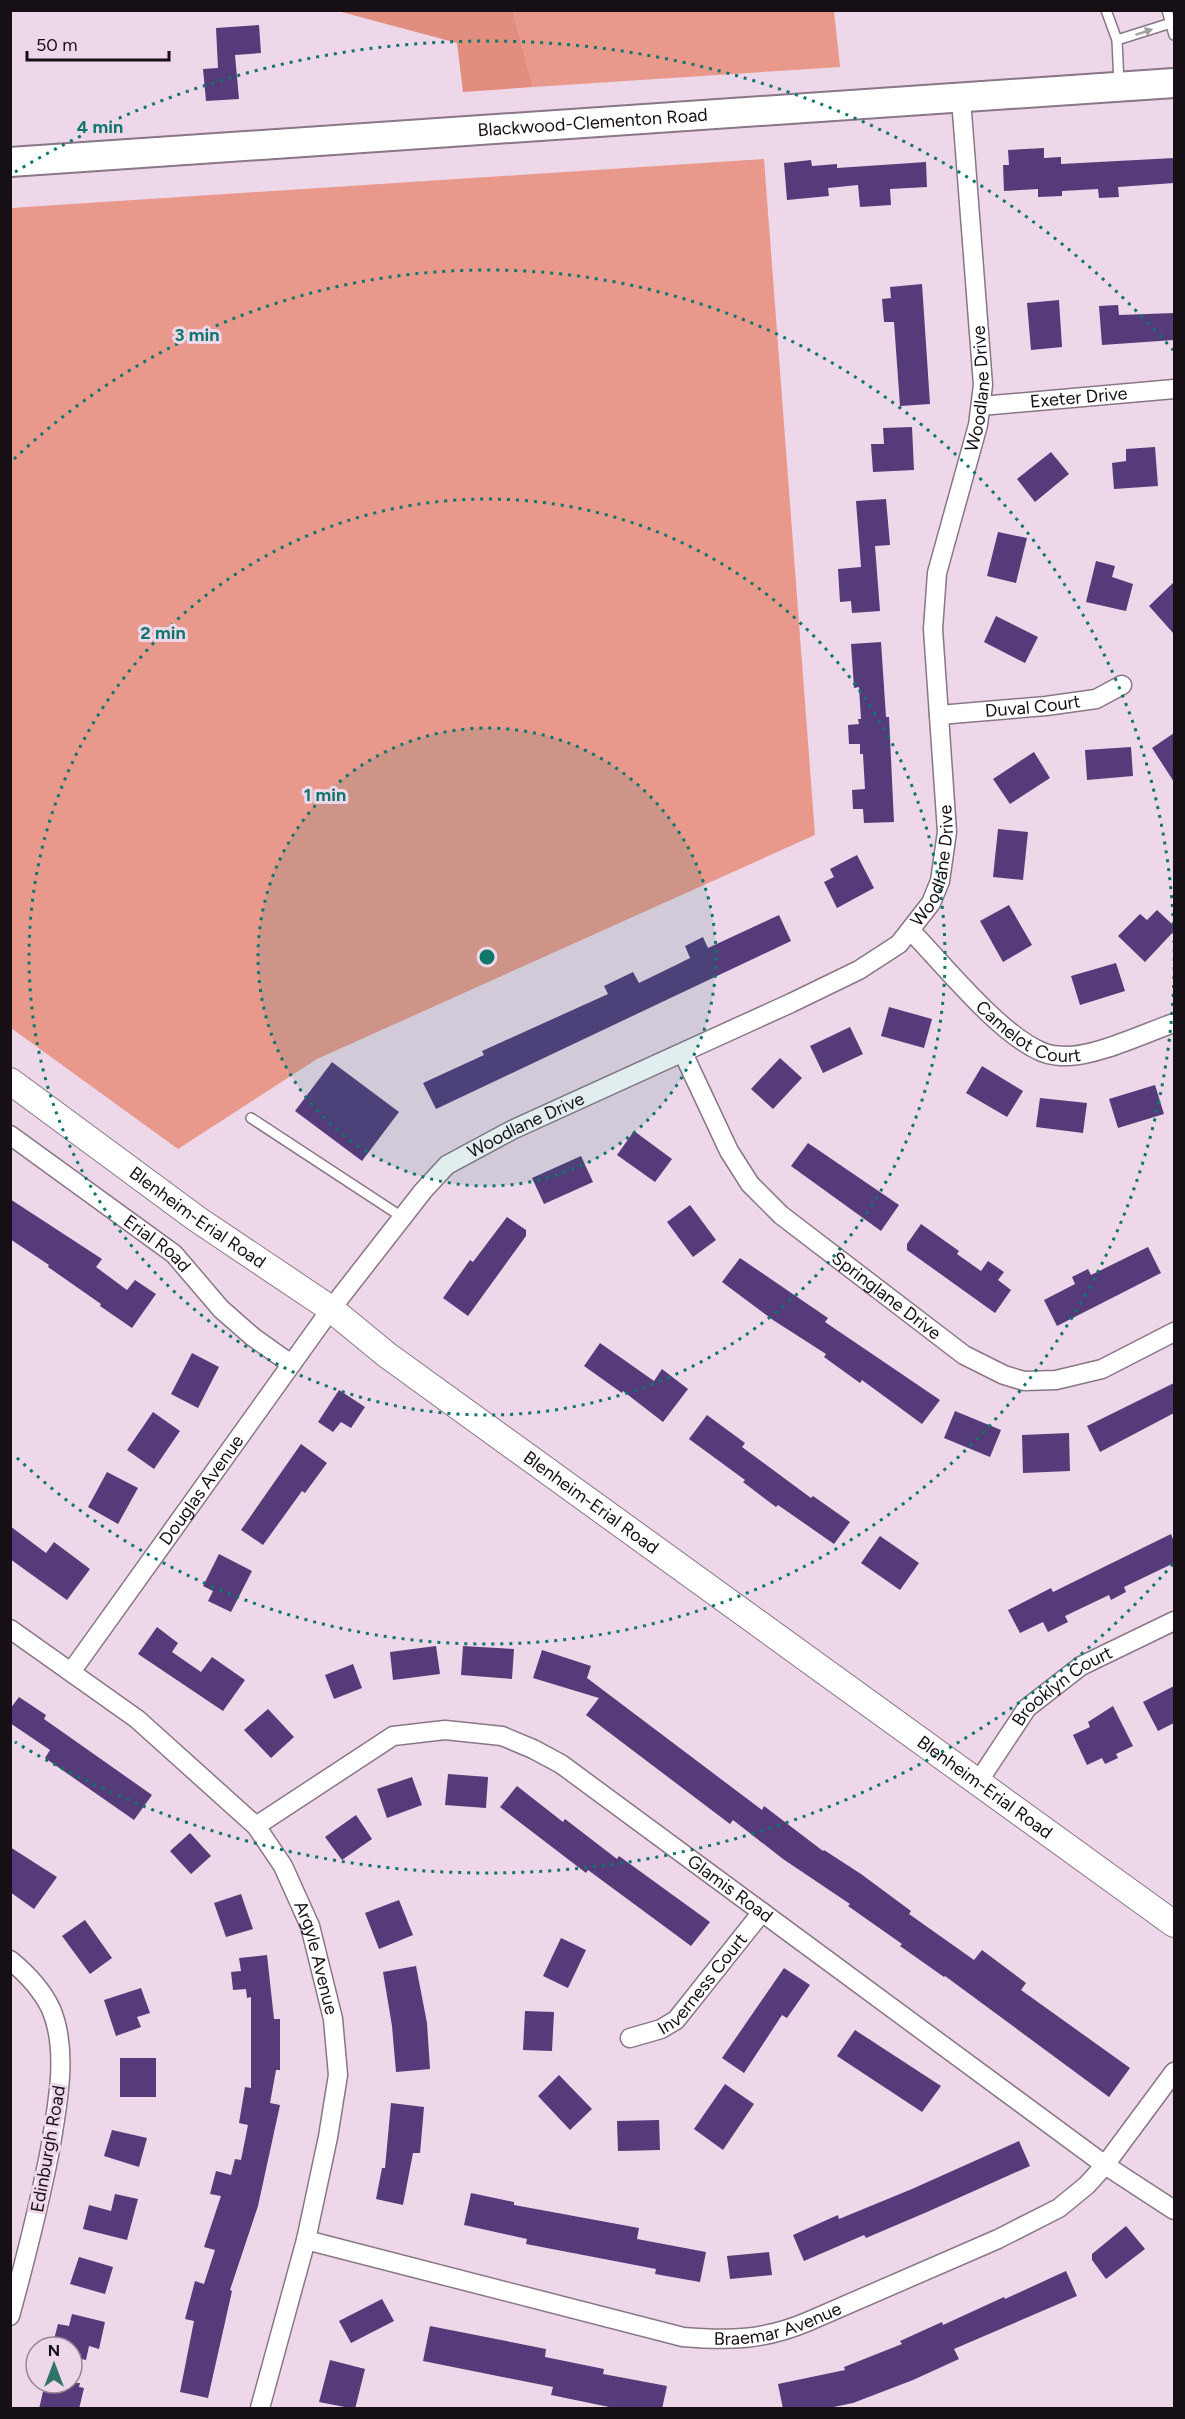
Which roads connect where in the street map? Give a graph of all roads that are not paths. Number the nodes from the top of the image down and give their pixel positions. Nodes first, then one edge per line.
1 (1106, 10) edge
2 (1167, 10) edge
3 (1171, 23) junction
4 (1174, 35) edge
5 (1117, 40) junction
6 (1174, 83) edge
7 (1119, 87) junction
8 (961, 99) junction
9 (10, 162) edge
10 (1174, 389) edge
11 (981, 406) junction
12 (1122, 685) dead end
13 (939, 715) junction
14 (911, 931) junction
15 (1174, 1023) edge
16 (683, 1053) junction
17 (10, 1081) edge
18 (251, 1118) dead end
19 (10, 1135) edge
20 (402, 1217) junction
21 (331, 1309) junction
22 (1174, 1332) edge
23 (291, 1364) junction
24 (1174, 1621) edge
25 (10, 1629) edge
26 (71, 1672) junction
27 (978, 1782) junction
28 (256, 1826) junction
29 (762, 1912) junction
30 (1174, 1924) edge
31 (10, 1960) edge
32 (630, 2038) dead end
33 (1174, 2072) edge
34 (1105, 2165) junction
35 (1174, 2210) edge
36 (306, 2240) junction
37 (10, 2316) edge
38 (260, 2409) edge

1 - 5 lane
2 - 3 lane
3 - 4 lane
5 -> 3 lane
5 - 7 lane
6 - 7 main road, Blackwood-Clementon Road
7 - 8 main road, Blackwood-Clementon Road
8 - 9 main road, Blackwood-Clementon Road
8 - 11 street, Woodlane Drive
10 - 11 street, Exeter Drive
11 - 13 street, Woodlane Drive
12 - 13 street, Duval Court
13 - 14 street, Woodlane Drive
14 - 15 street, Camelot Court
14 - 16 street, Woodlane Drive
16 - 20 street, Woodlane Drive
16 - 22 street, Springlane Drive
17 - 21 main road, Blenheim-Erial Road
18 - 20 lane
19 - 23 street, Erial Road
20 - 21 street, Woodlane Drive
21 - 23 street, Douglas Avenue
21 - 27 main road, Blenheim-Erial Road
23 - 26 street, Douglas Avenue
24 - 27 street, Brooklyn Court
25 - 26 street, Argyle Avenue
26 - 28 street, Argyle Avenue
27 - 30 main road, Blenheim-Erial Road
28 - 29 street, Glamis Road
28 - 36 street, Argyle Avenue
29 - 32 street, Inverness Court
29 - 34 street, Glamis Road
31 - 37 street, Edinburgh Road
33 - 34 street, Braemar Avenue
34 - 35 street, Glamis Road
34 - 36 street, Braemar Avenue
36 - 38 street, Argyle Avenue

